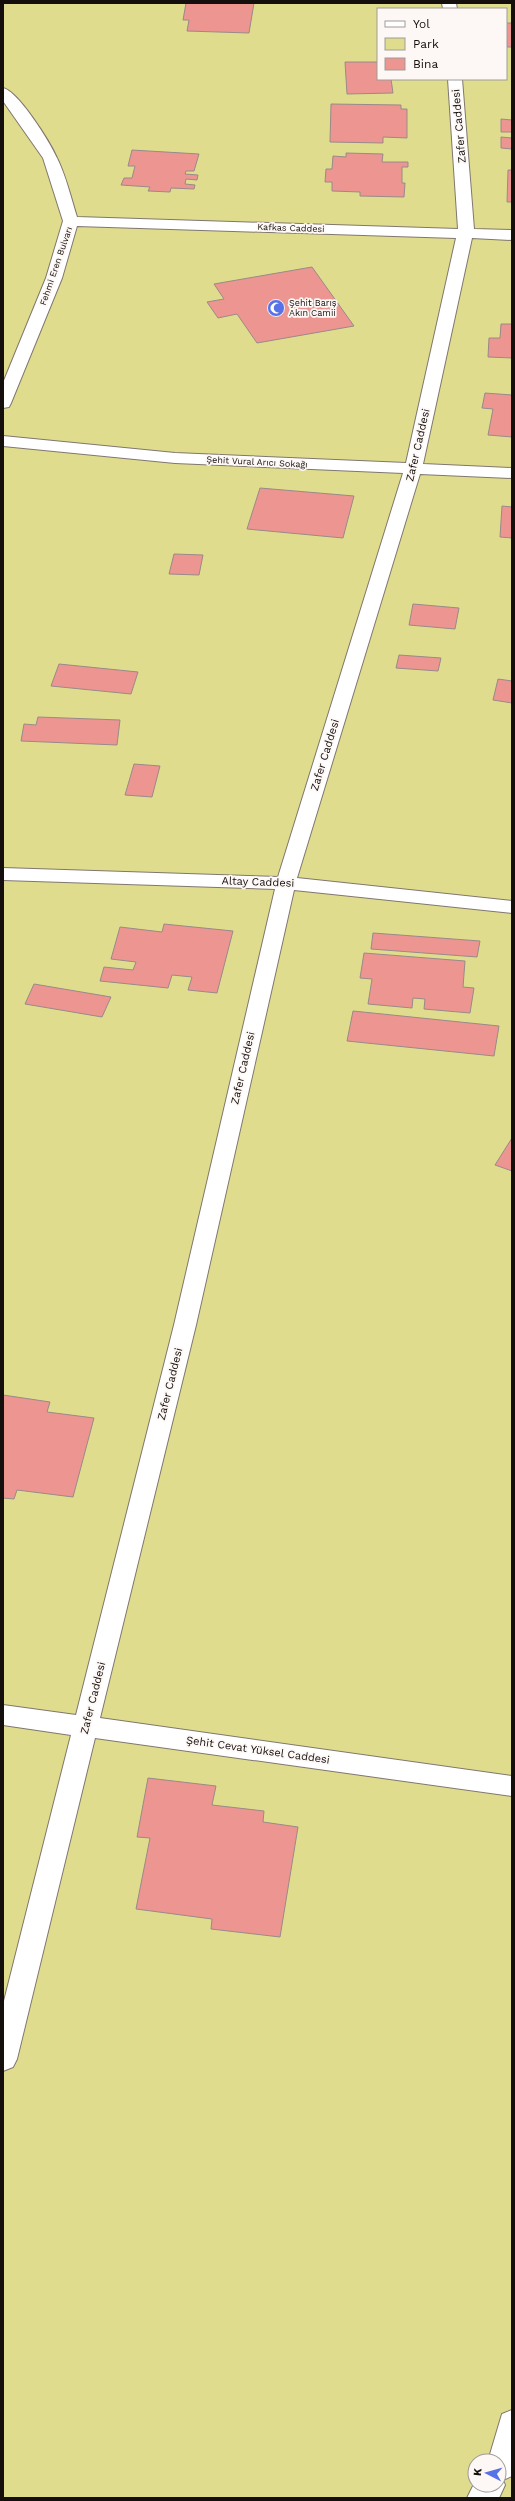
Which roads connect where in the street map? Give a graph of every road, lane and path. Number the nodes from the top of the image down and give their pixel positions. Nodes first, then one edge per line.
1 (455, 80) edge
2 (3, 92) edge
3 (71, 221) junction
4 (464, 233) junction
5 (512, 235) edge
6 (3, 403) edge
7 (3, 442) edge
8 (413, 470) junction
9 (512, 473) edge
10 (3, 874) edge
11 (286, 882) junction
12 (512, 907) edge
13 (3, 1715) edge
14 (86, 1725) junction
15 (512, 1786) edge
16 (3, 2059) edge
17 (512, 2424) edge
18 (505, 2453) edge

1 - 4 street, Zafer Caddesi
2 - 3 street, Fehmi Eren Bulvarı
3 - 4 street, Kafkas Caddesi
3 - 6 street, Fehmi Eren Bulvarı
4 - 5 street, Kafkas Caddesi
4 - 8 street, Zafer Caddesi
7 - 8 street, Şehit Vural Arıcı Sokağı
8 - 9 street, Şehit Vural Arıcı Sokağı
8 - 11 street, Zafer Caddesi
10 - 11 street, Altay Caddesi
11 - 12 street, Altay Caddesi
11 - 14 street, Zafer Caddesi
13 - 14 street, Şehit Cevat Yüksel Caddesi
14 - 15 street, Şehit Cevat Yüksel Caddesi
14 - 16 street, Zafer Caddesi
17 - 18 street

